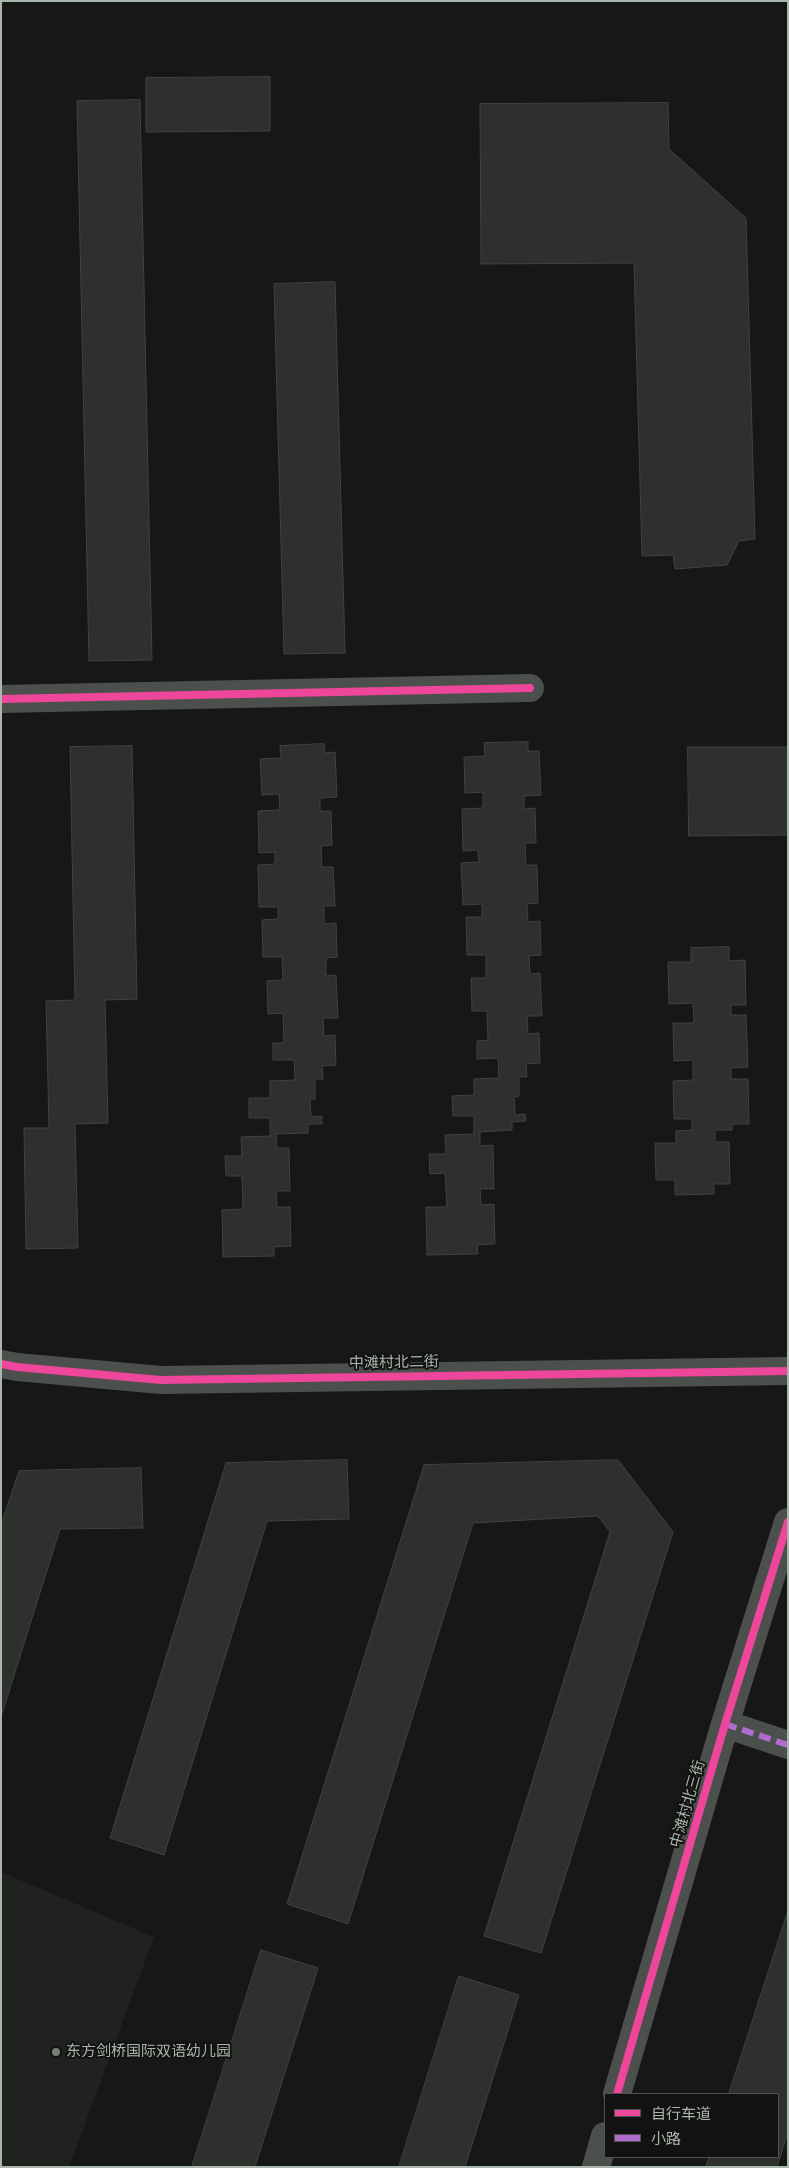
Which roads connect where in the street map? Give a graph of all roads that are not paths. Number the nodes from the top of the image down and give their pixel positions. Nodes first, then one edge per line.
1 (530, 688) dead end
2 (1, 699) edge
3 (1, 1364) edge
4 (788, 1371) edge
5 (788, 1522) edge
6 (725, 1724) junction
7 (788, 1745) edge
8 (618, 2093) edge
9 (604, 2139) edge
10 (596, 2167) edge

1 - 2 street
3 - 4 street, 中滩村北二街
5 - 6 street, 中滩村北三街
6 - 7 street
6 - 8 street, 中滩村北三街
9 - 10 street

